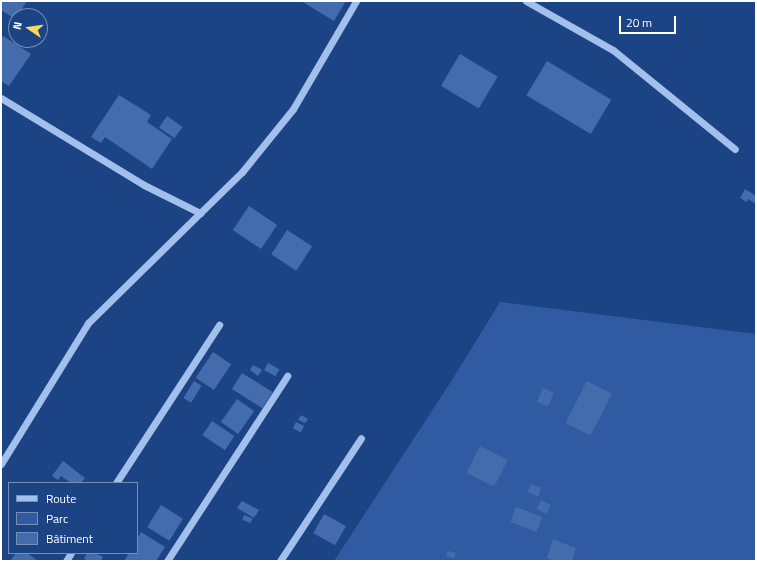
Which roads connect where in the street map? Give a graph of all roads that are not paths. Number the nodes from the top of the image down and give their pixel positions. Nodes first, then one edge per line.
1 (356, 1) edge
2 (526, 1) edge
3 (1, 98) edge
4 (735, 149) dead end
5 (200, 213) junction
6 (219, 325) dead end
7 (287, 376) dead end
8 (361, 438) dead end
9 (1, 464) edge
10 (117, 482) edge
11 (167, 561) edge
12 (280, 561) edge

1 - 5 street
2 - 4 street
3 - 5 street
5 - 9 street
6 - 10 street
7 - 11 street
8 - 12 street

